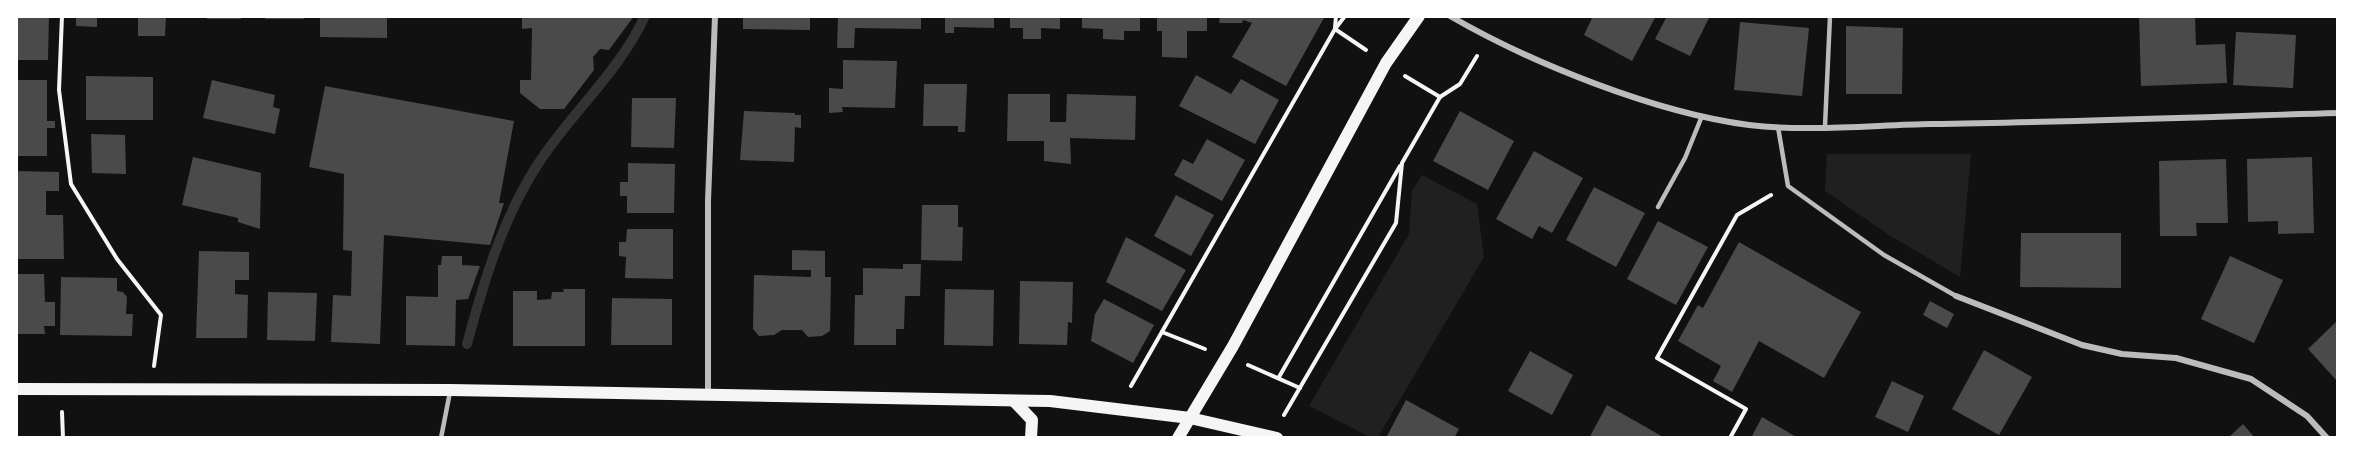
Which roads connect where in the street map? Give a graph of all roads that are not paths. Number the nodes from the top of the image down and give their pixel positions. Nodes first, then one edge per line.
1 (715, 16) edge
2 (1419, 16) edge
3 (1450, 16) edge
4 (1830, 16) edge
5 (2337, 113) edge
6 (1702, 116) junction
7 (1825, 126) junction
8 (1778, 127) junction
9 (1658, 207) dead end
10 (1956, 296) joint
11 (16, 389) edge
12 (450, 390) junction
13 (708, 395) junction
14 (1014, 401) junction
15 (1190, 418) junction
16 (1275, 437) edge
17 (441, 438) edge
18 (1031, 438) edge
19 (1178, 438) edge
20 (2327, 438) edge

1 - 13 street
2 - 15 main road
3 - 6 street
4 - 7 lane
5 - 7 street
6 - 8 street
6 - 9 lane
7 - 8 street
8 - 10 lane
10 - 20 street
11 - 12 main road
12 - 13 main road
12 - 17 lane
13 - 14 main road
14 - 15 main road
14 - 18 main road
15 - 16 main road
15 - 19 main road

